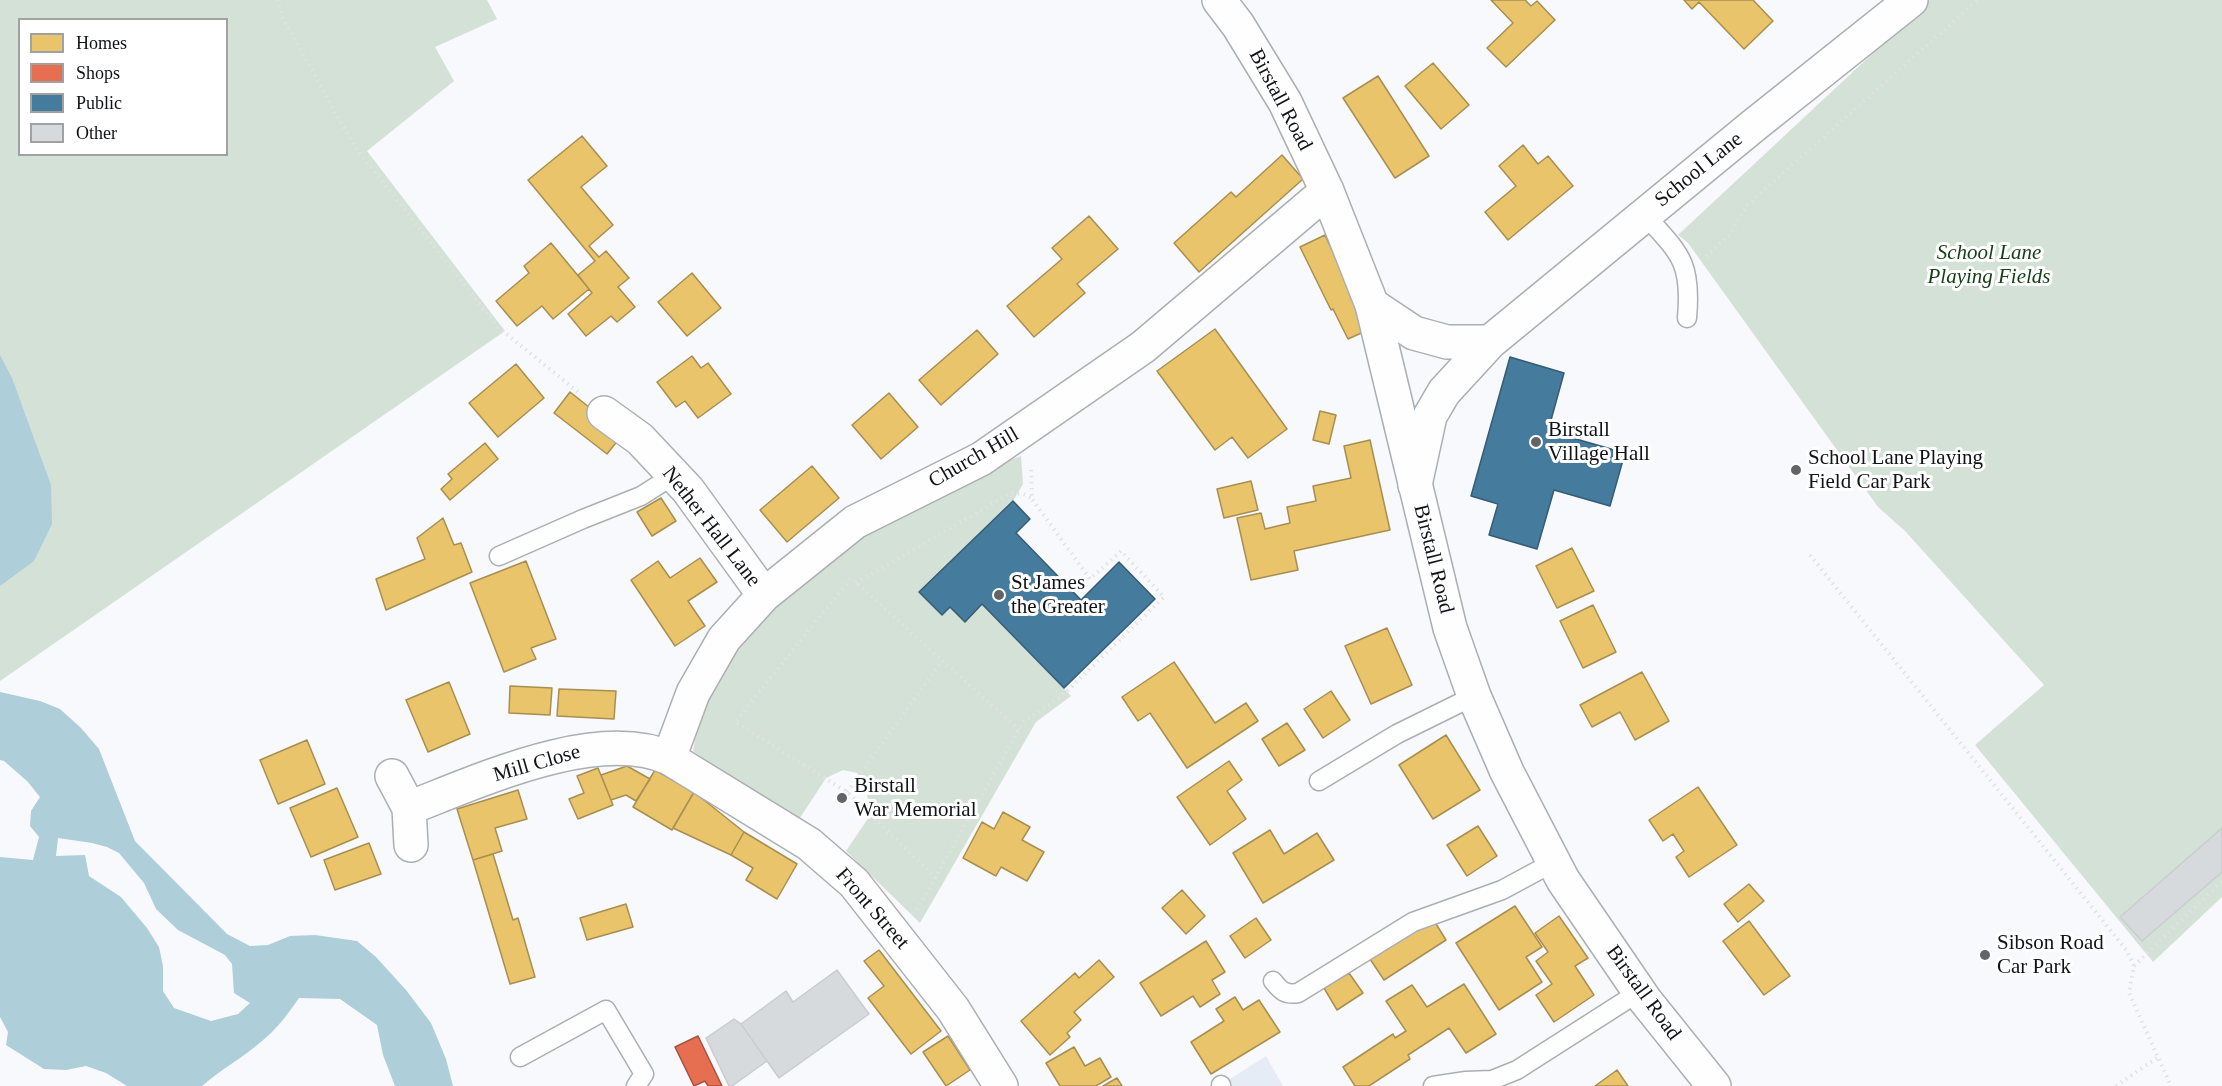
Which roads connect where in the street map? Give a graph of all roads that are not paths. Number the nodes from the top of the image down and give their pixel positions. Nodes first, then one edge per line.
1 (1219, 0) edge
2 (1911, 0) edge
3 (1327, 191) junction
4 (1645, 215) junction
5 (1372, 305) junction
6 (1687, 318) dead end
7 (1490, 342) junction
8 (604, 413) road end
9 (674, 475) junction
10 (1415, 485) junction
11 (499, 556) dead end
12 (764, 596) junction
13 (1474, 696) junction
14 (669, 758) junction
15 (392, 776) dead end
16 (1319, 781) dead end
17 (409, 808) junction
18 (411, 845) dead end
19 (1554, 862) junction
20 (1273, 981) dead end
21 (1640, 992) junction
22 (520, 1057) dead end
23 (989, 1082) edge
24 (636, 1086) edge
25 (1433, 1086) edge
26 (1714, 1086) edge

1 - 3 street, Birstall Road
2 - 4 street, School Lane
3 - 5 street, Birstall Road
3 - 12 street, Church Hill
4 - 6 lane
4 - 7 street, School Lane
5 - 7 street
5 - 10 street, Birstall Road
7 - 10 street, School Lane
8 - 9 street, Nether Hall Lane
9 - 11 lane
9 - 12 street, Nether Hall Lane
10 - 13 street, Birstall Road
12 - 14 street, Church Hill
13 - 16 lane
13 - 19 street, Birstall Road
14 - 17 street, Mill Close
14 - 23 street, Front Street
15 - 17 street
17 - 18 street
19 - 20 lane
19 - 21 street, Birstall Road
21 - 25 lane
21 - 26 street, Birstall Road
22 - 24 lane

